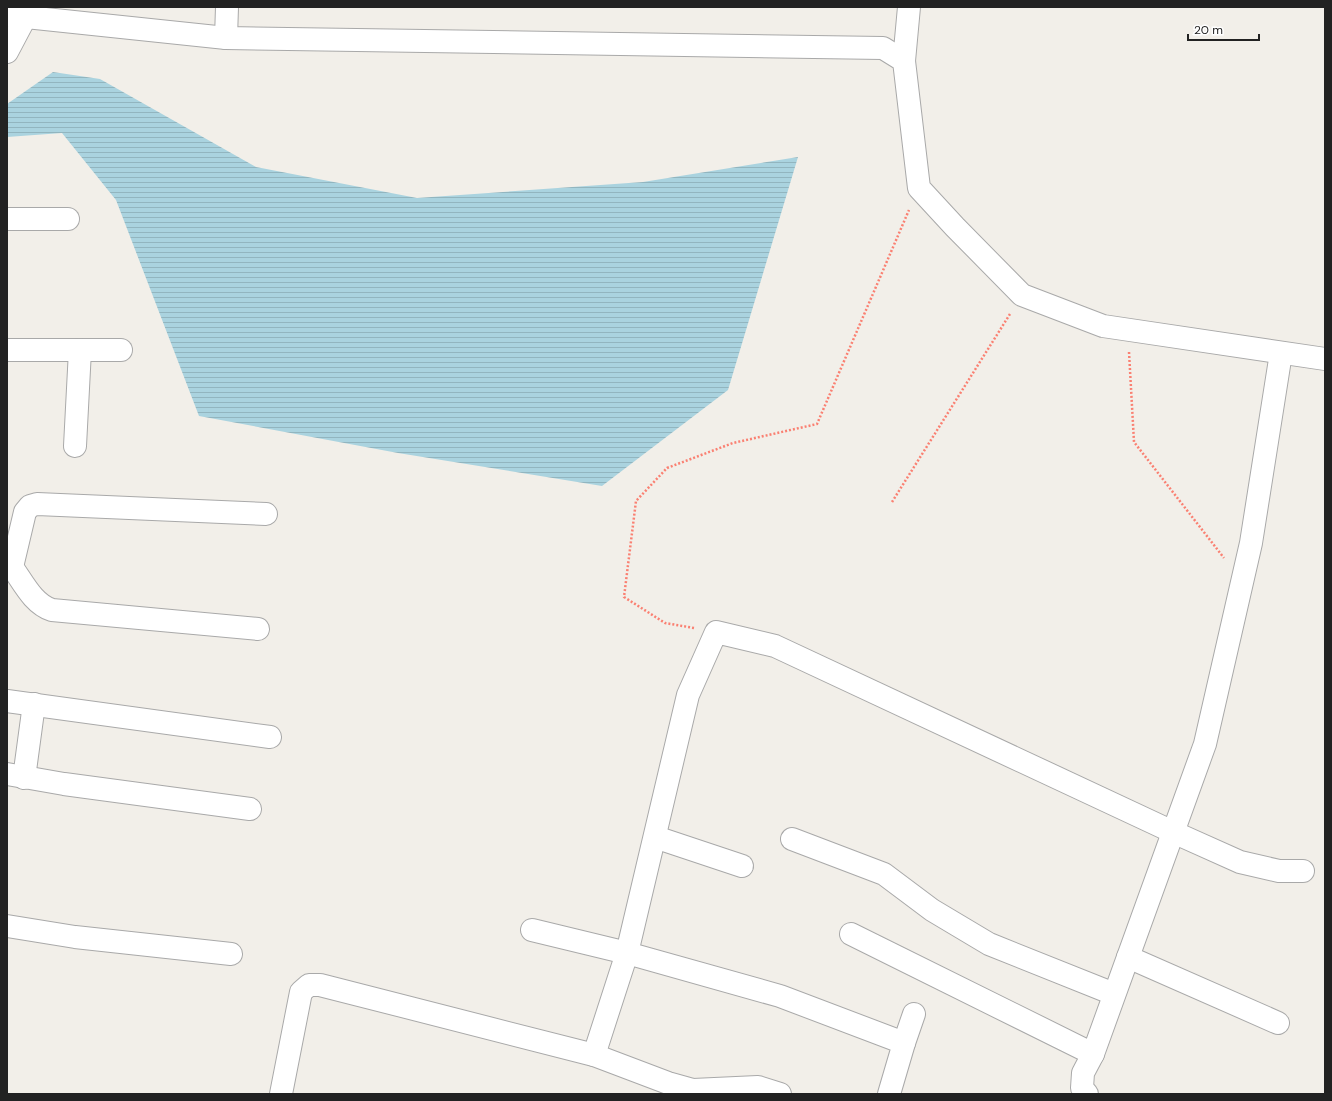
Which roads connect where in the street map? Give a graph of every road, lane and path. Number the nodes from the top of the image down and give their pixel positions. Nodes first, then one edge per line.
1 (227, 7) edge
2 (909, 7) edge
3 (53, 13) edge
4 (16, 16) edge
5 (226, 38) junction
6 (7, 52) edge
7 (904, 61) junction
8 (919, 188) junction
9 (7, 219) edge
10 (68, 219) dead end
11 (1022, 295) junction
12 (1128, 330) junction
13 (7, 350) edge
14 (80, 350) junction
15 (121, 350) dead end
16 (1281, 353) junction
17 (1325, 360) edge
18 (75, 446) dead end
19 (892, 502) dead end
20 (266, 514) dead end
21 (10, 565) edge
22 (1243, 580) junction
23 (258, 629) dead end
24 (716, 632) junction
25 (7, 701) edge
26 (34, 704) junction
27 (270, 737) dead end
28 (15, 776) edge
29 (250, 809) dead end
30 (1173, 832) junction
31 (655, 837) junction
32 (792, 839) dead end
33 (742, 866) dead end
34 (1303, 870) dead end
35 (7, 926) edge
36 (532, 930) dead end
37 (851, 934) dead end
38 (627, 953) junction
39 (231, 954) dead end
40 (1128, 957) junction
41 (1114, 994) junction
42 (914, 1014) dead end
43 (1278, 1023) dead end
44 (904, 1044) junction
45 (1093, 1054) junction
46 (594, 1055) junction
47 (281, 1094) edge
48 (780, 1094) edge
49 (889, 1094) edge
50 (1087, 1094) edge

1 - 5 street
2 - 7 street
3 - 4 street
3 - 5 street
4 - 6 street
5 - 7 street
7 - 8 street
8 - 11 street
8 - 24 path
9 - 10 street
11 - 12 street
11 - 19 path
12 - 16 street
12 - 22 path
13 - 14 street
14 - 15 street
14 - 18 street
16 - 17 street
16 - 22 street
20 - 21 street
21 - 23 street
22 - 30 street
24 - 30 street
24 - 31 street
25 - 26 street
26 - 27 street
26 - 28 street
28 - 29 street
30 - 34 street
30 - 40 street
31 - 33 street
31 - 38 street
32 - 41 street
35 - 39 street
36 - 38 street
37 - 45 street
38 - 44 street
38 - 46 street
40 - 41 street
40 - 43 street
41 - 45 street
42 - 44 street
44 - 49 street
45 - 50 street
46 - 47 street
46 - 48 street

